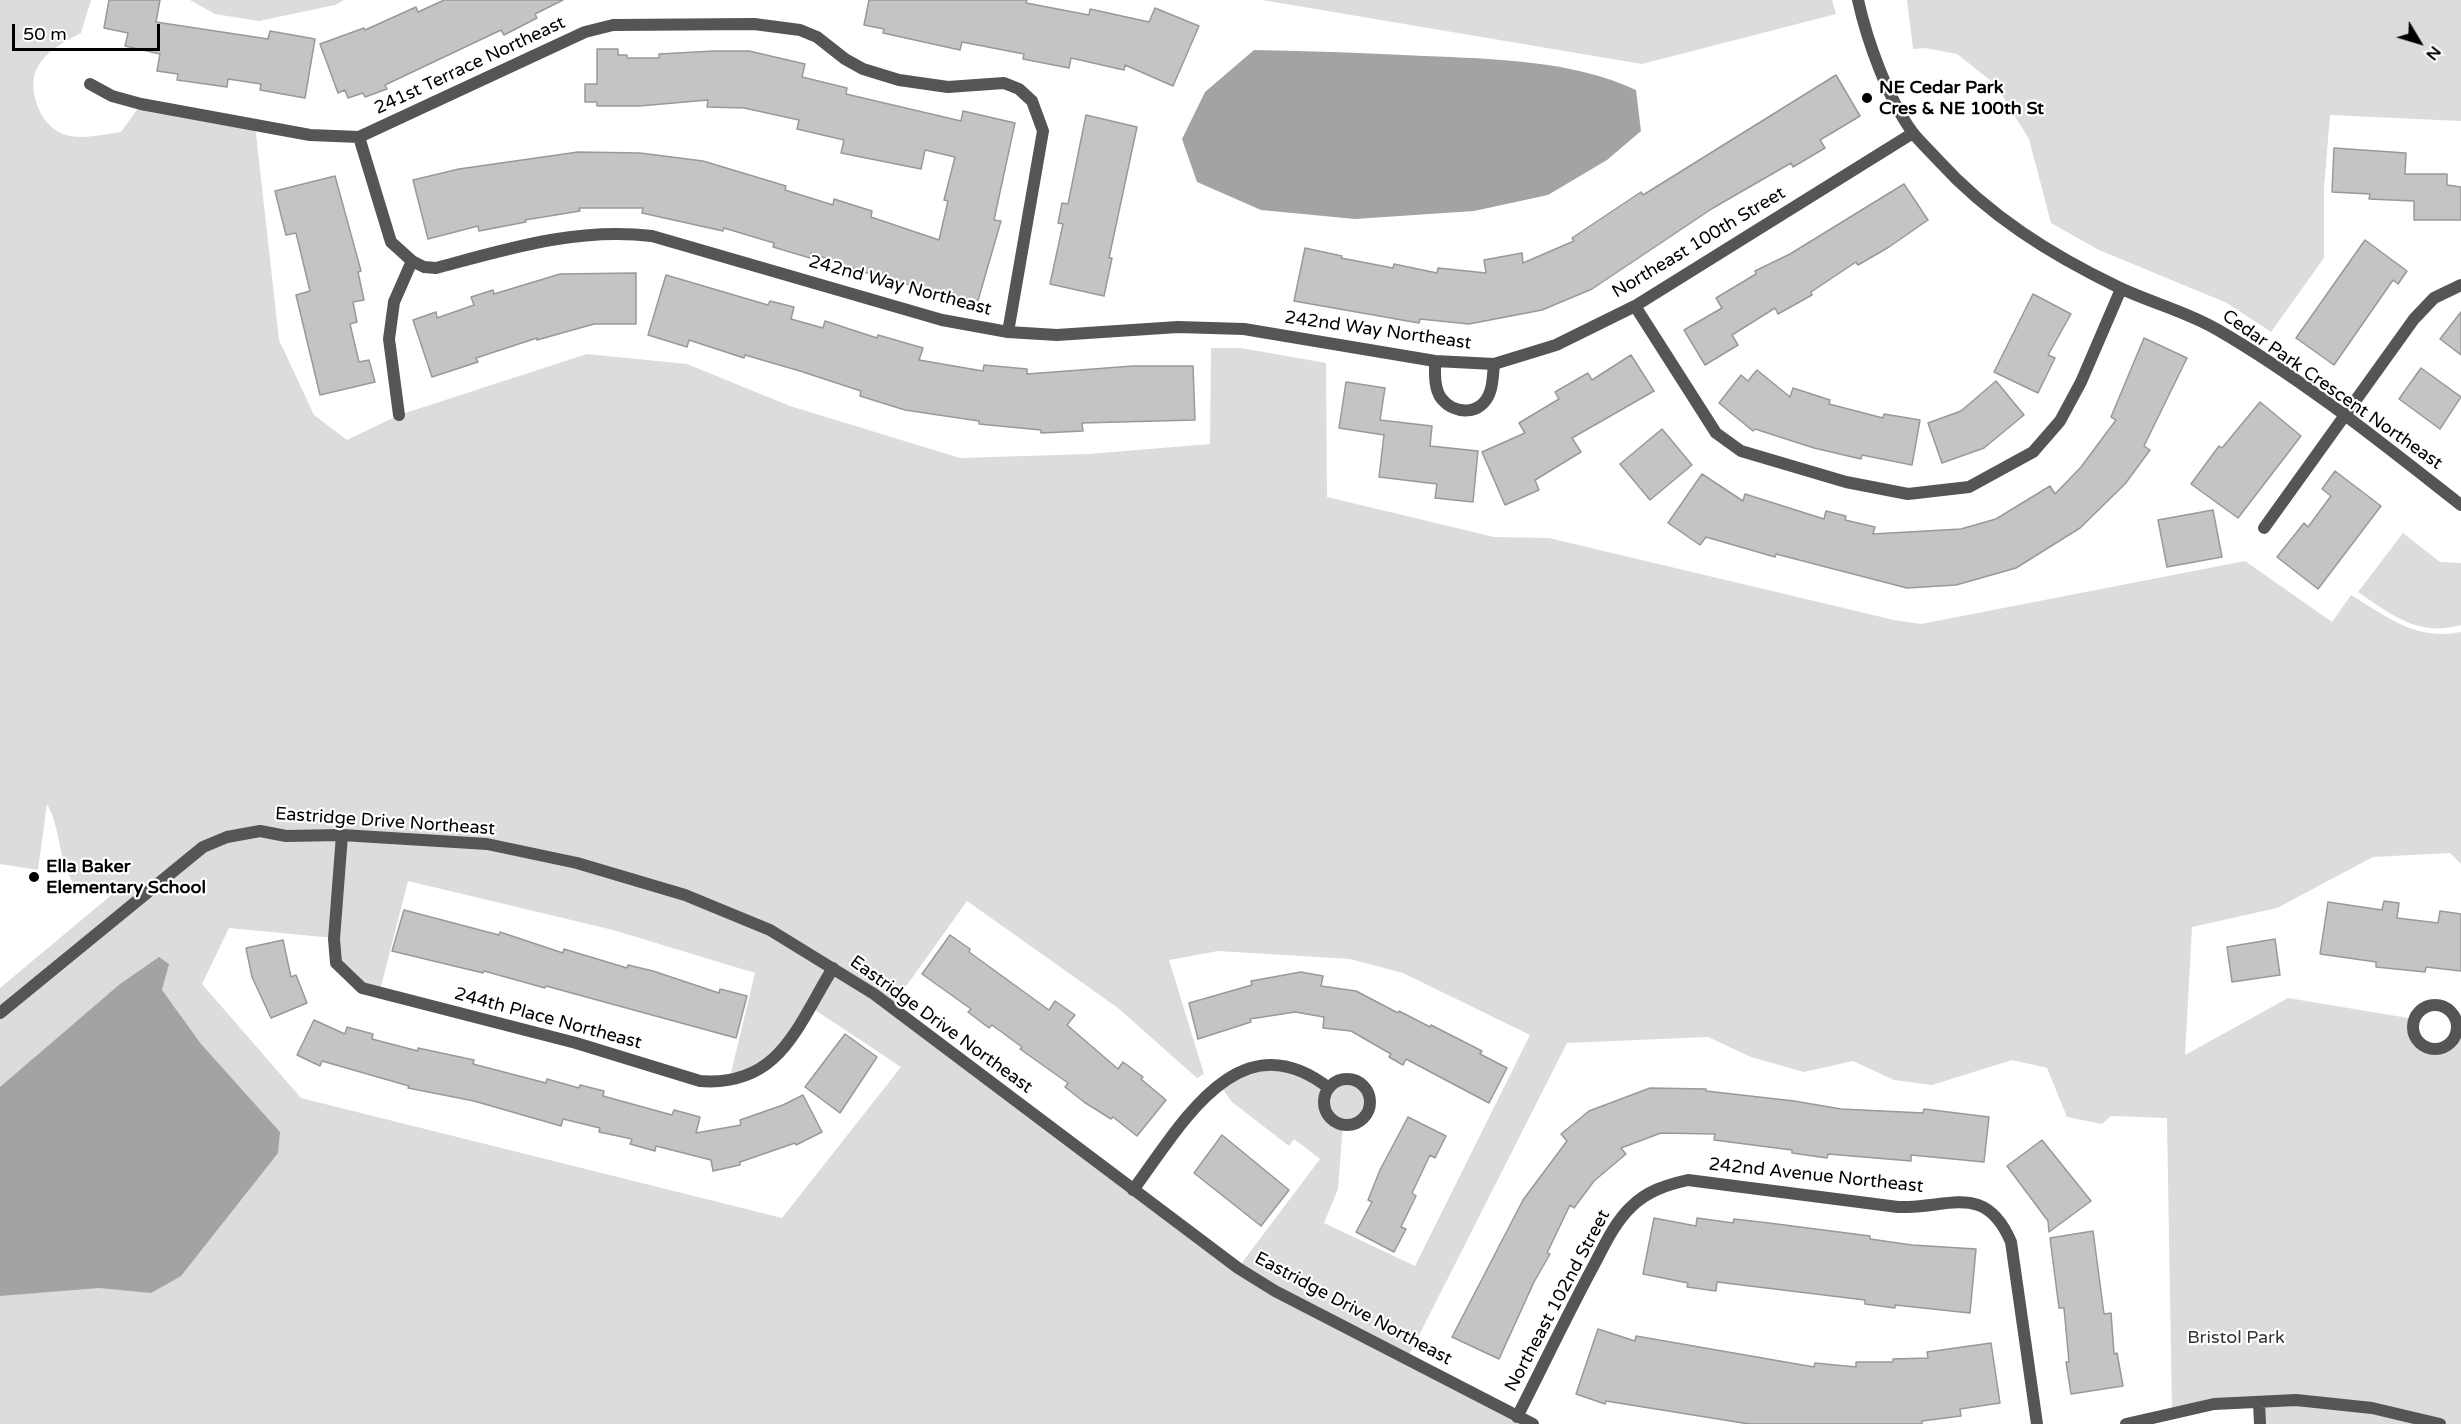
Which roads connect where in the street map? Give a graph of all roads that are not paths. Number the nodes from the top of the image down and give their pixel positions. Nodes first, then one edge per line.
1 (1858, 0) edge
2 (90, 84) dead end
3 (1913, 133) junction
4 (359, 137) junction
5 (412, 261) junction
6 (2459, 285) edge
7 (2121, 289) junction
8 (1635, 306) junction
9 (1008, 332) junction
10 (1435, 361) junction
11 (1494, 364) junction
12 (399, 415) dead end
13 (2344, 417) junction
14 (2461, 505) edge
15 (2264, 528) dead end
16 (342, 836) junction
17 (833, 968) junction
18 (0, 1013) edge
19 (1329, 1088) dead end
20 (1664, 1186) joint
21 (1133, 1190) junction
22 (2259, 1402) junction
23 (1517, 1416) junction
24 (1533, 1424) edge
25 (2037, 1424) edge
26 (2126, 1424) edge
27 (2260, 1424) edge
28 (2440, 1424) edge

1 - 3 street, Cedar Park Crescent Northeast
2 - 4 street, 241st Terrace Northeast
3 - 7 street, Cedar Park Crescent Northeast
3 - 8 street, Northeast 100th Street
4 - 5 street
4 - 9 street, 241st Terrace Northeast
5 - 9 street, 242nd Way Northeast
5 - 12 street
6 - 13 street
7 - 8 street
7 - 13 street, Cedar Park Crescent Northeast
8 - 11 street, Northeast 100th Street
9 - 10 street, 242nd Way Northeast
10 - 11 street, 242nd Way Northeast
10 - 11 street
13 - 14 street, Cedar Park Crescent Northeast
13 - 15 street
16 - 17 street, Eastridge Drive Northeast
16 - 17 street, 244th Place Northeast
16 - 18 street, Eastridge Drive Northeast
17 - 21 street, Eastridge Drive Northeast
19 - 21 street
20 - 23 street, Northeast 102nd Street
20 - 25 street, 242nd Avenue Northeast
21 - 23 street, Eastridge Drive Northeast
22 - 26 street
22 - 27 street
22 - 28 street
23 - 24 street, Eastridge Drive Northeast

